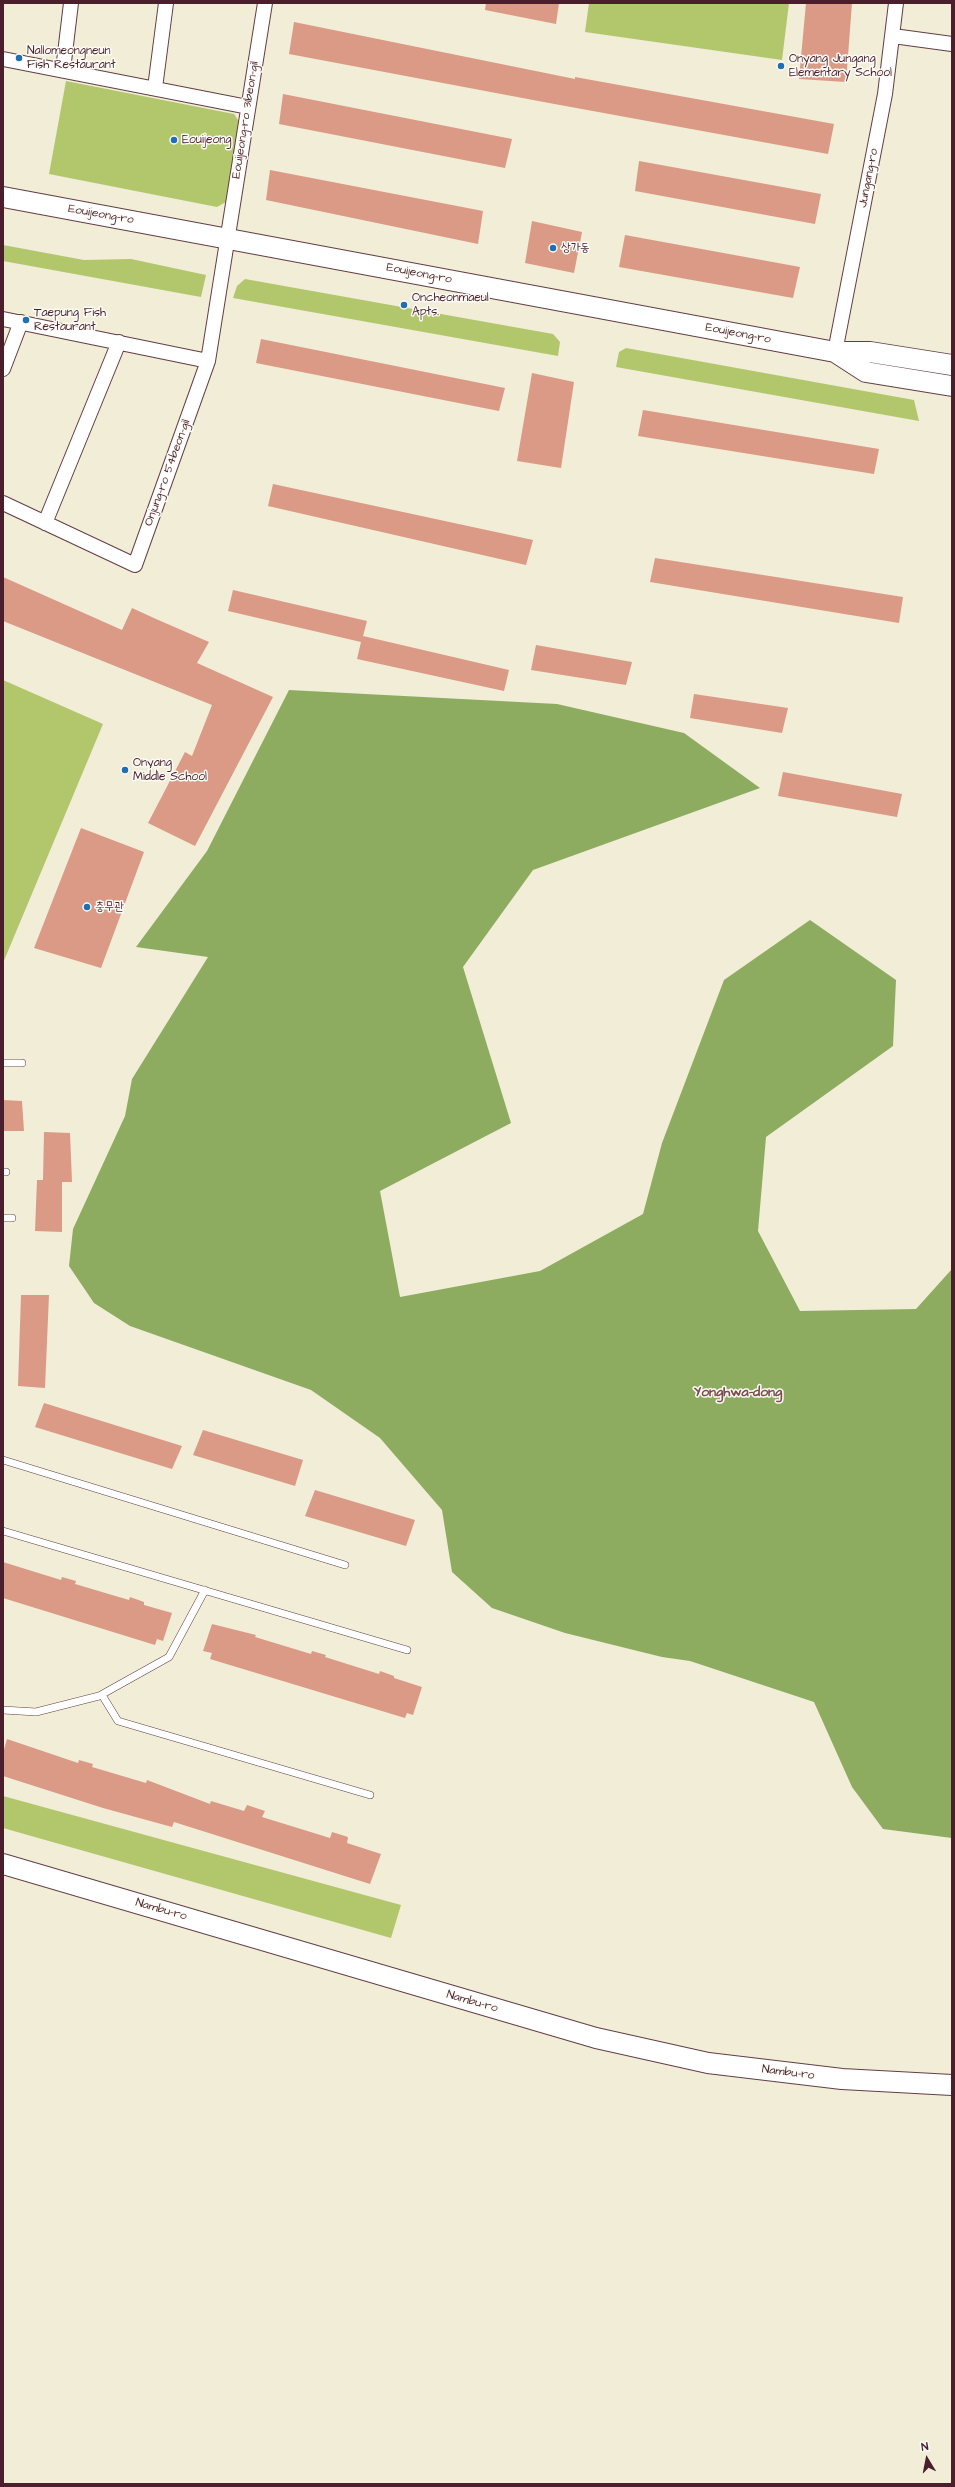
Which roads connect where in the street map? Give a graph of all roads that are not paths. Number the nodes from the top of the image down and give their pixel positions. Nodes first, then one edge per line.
1 (71, 3) edge
2 (166, 3) edge
3 (265, 3) edge
4 (896, 3) edge
5 (893, 36) junction
6 (952, 44) edge
7 (3, 59) edge
8 (63, 70) junction
9 (155, 88) junction
10 (248, 107) junction
11 (3, 197) edge
12 (228, 238) junction
13 (3, 319) edge
14 (20, 322) junction
15 (119, 342) junction
16 (835, 352) junction
17 (208, 361) junction
18 (952, 366) edge
19 (3, 369) edge
20 (952, 386) edge
21 (3, 503) edge
22 (45, 523) junction
23 (3, 1063) edge
24 (22, 1063) dead end
25 (3, 1218) edge
26 (12, 1218) dead end
27 (3, 1460) edge
28 (3, 1532) edge
29 (345, 1565) dead end
30 (204, 1590) junction
31 (407, 1650) dead end
32 (102, 1695) junction
33 (3, 1710) edge
34 (370, 1796) dead end
35 (3, 1864) edge
36 (952, 2085) edge

1 - 8 street
2 - 9 street
3 - 10 street, Eouijeong-ro 31beon-gil
4 - 5 street, Jungang-ro
5 - 6 street
5 - 16 street, Jungang-ro
7 - 8 street
8 - 9 street
9 - 10 street
10 - 12 street, Eouijeong-ro 31beon-gil
11 - 12 main road, Eouijeong-ro
12 - 16 main road, Eouijeong-ro
12 - 17 street, Onjung-ro 54beon-gil
13 - 14 street
14 - 15 street
14 - 19 street
15 - 17 street
15 - 22 street
16 - 18 main road, Eouijeong-ro
16 - 20 main road, Eouijeong-ro
17 - 22 street, Onjung-ro 54beon-gil
21 - 22 street, Onjung-ro 54beon-gil
23 - 24 lane
25 - 26 lane
27 - 29 lane
28 - 30 lane
30 - 31 lane
30 - 32 lane
32 - 33 lane
32 - 34 lane
35 - 36 main road, Nambu-ro

